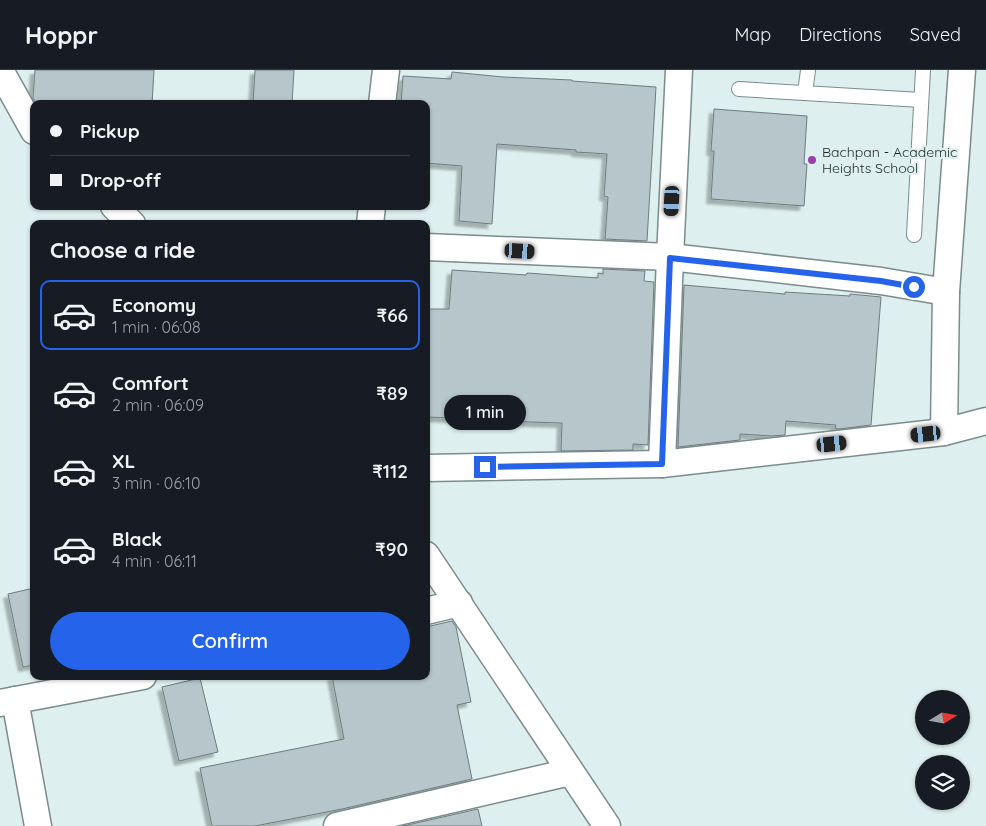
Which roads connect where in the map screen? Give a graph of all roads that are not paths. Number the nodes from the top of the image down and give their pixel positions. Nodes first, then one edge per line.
1 (0, 70) edge
2 (386, 70) edge
3 (679, 70) edge
4 (808, 70) edge
5 (923, 70) edge
6 (962, 70) edge
7 (739, 89) dead end
8 (805, 93) junction
9 (382, 100) edge
10 (921, 100) junction
11 (30, 124) edge
12 (118, 210) edge
13 (128, 220) edge
14 (914, 235) dead end
15 (430, 247) edge
16 (670, 258) junction
17 (946, 292) junction
18 (986, 421) edge
19 (944, 432) junction
20 (662, 464) junction
21 (430, 468) edge
22 (430, 561) edge
23 (458, 603) junction
24 (430, 610) edge
25 (121, 680) edge
26 (8, 701) edge
27 (570, 772) junction
28 (38, 826) edge
29 (337, 826) edge
30 (607, 826) edge

1 - 11 street
2 - 9 street
3 - 16 street
4 - 8 lane
5 - 10 lane
6 - 17 street
7 - 8 lane
8 - 10 lane
10 - 14 lane
12 - 13 street
15 - 16 street
16 - 17 street
16 - 20 street
17 - 19 street
18 - 19 street
19 - 20 street
20 - 21 street
22 - 23 street
23 - 24 street
23 - 27 street
25 - 26 street
26 - 28 street
27 - 29 street
27 - 30 street

